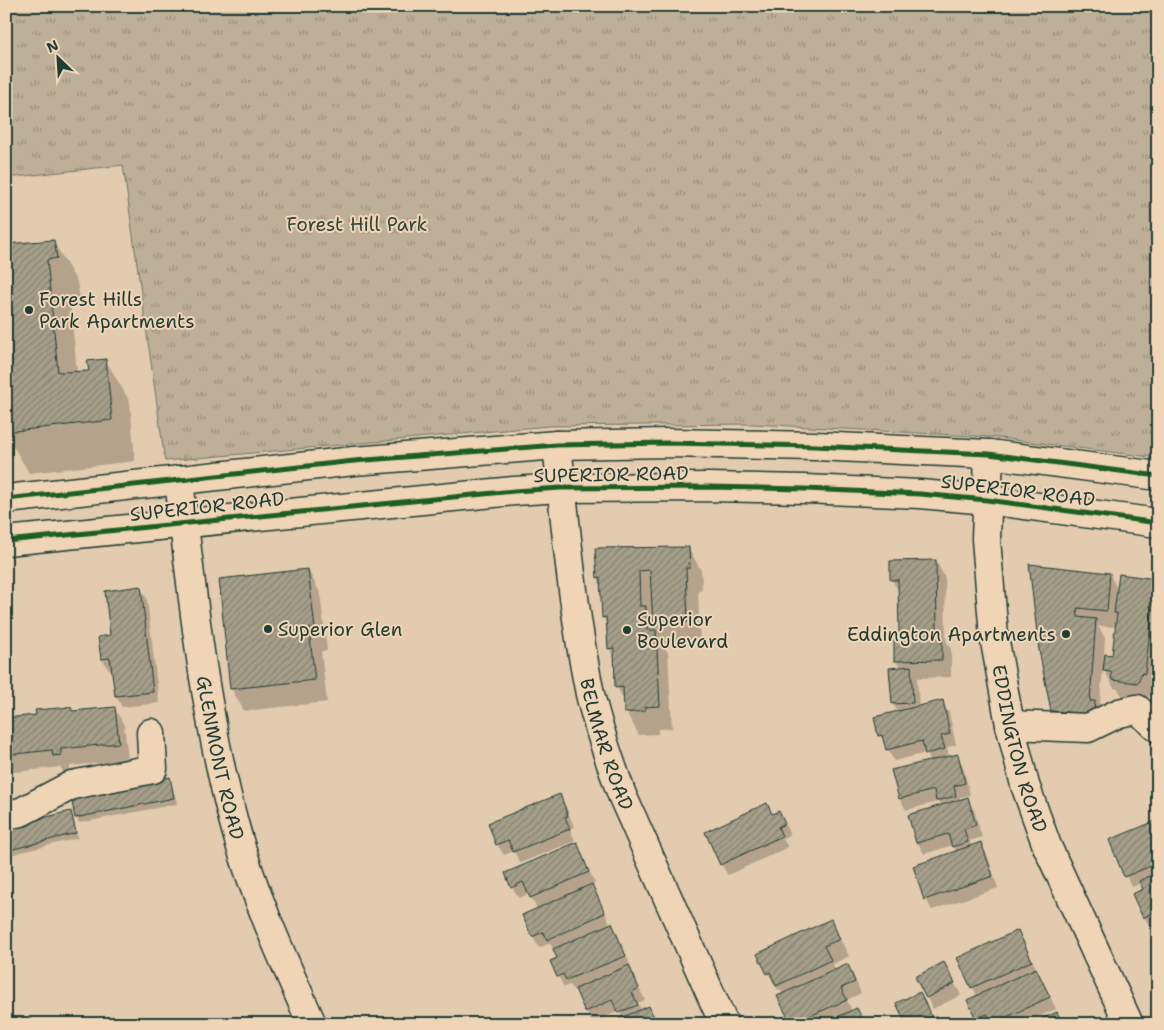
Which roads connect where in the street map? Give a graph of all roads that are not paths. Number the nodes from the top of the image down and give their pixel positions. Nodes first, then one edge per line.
1 (557, 445) junction
2 (989, 454) junction
3 (1158, 476) edge
4 (179, 480) junction
5 (561, 488) junction
6 (6, 499) edge
7 (987, 500) junction
8 (184, 523) junction
9 (1158, 523) edge
10 (6, 541) edge
11 (1010, 725) junction
12 (1158, 728) edge
13 (150, 733) dead end
14 (6, 815) edge
15 (312, 1024) edge
16 (724, 1024) edge
17 (1129, 1024) edge

1 - 2 main road, SUPERIOR ROAD
1 - 4 main road, SUPERIOR ROAD
1 - 5 main road, BELMAR ROAD
2 - 3 main road, SUPERIOR ROAD
2 - 7 main road, EDDINGTON ROAD
4 - 6 main road, SUPERIOR ROAD
4 - 8 main road, GLENMONT ROAD
5 - 7 main road, SUPERIOR ROAD
5 - 8 main road, SUPERIOR ROAD
5 - 16 main road, BELMAR ROAD
7 - 9 main road, SUPERIOR ROAD
7 - 11 main road, EDDINGTON ROAD
8 - 10 main road, SUPERIOR ROAD
8 - 15 main road, GLENMONT ROAD
11 - 12 main road
11 - 17 main road, EDDINGTON ROAD
13 - 14 main road

